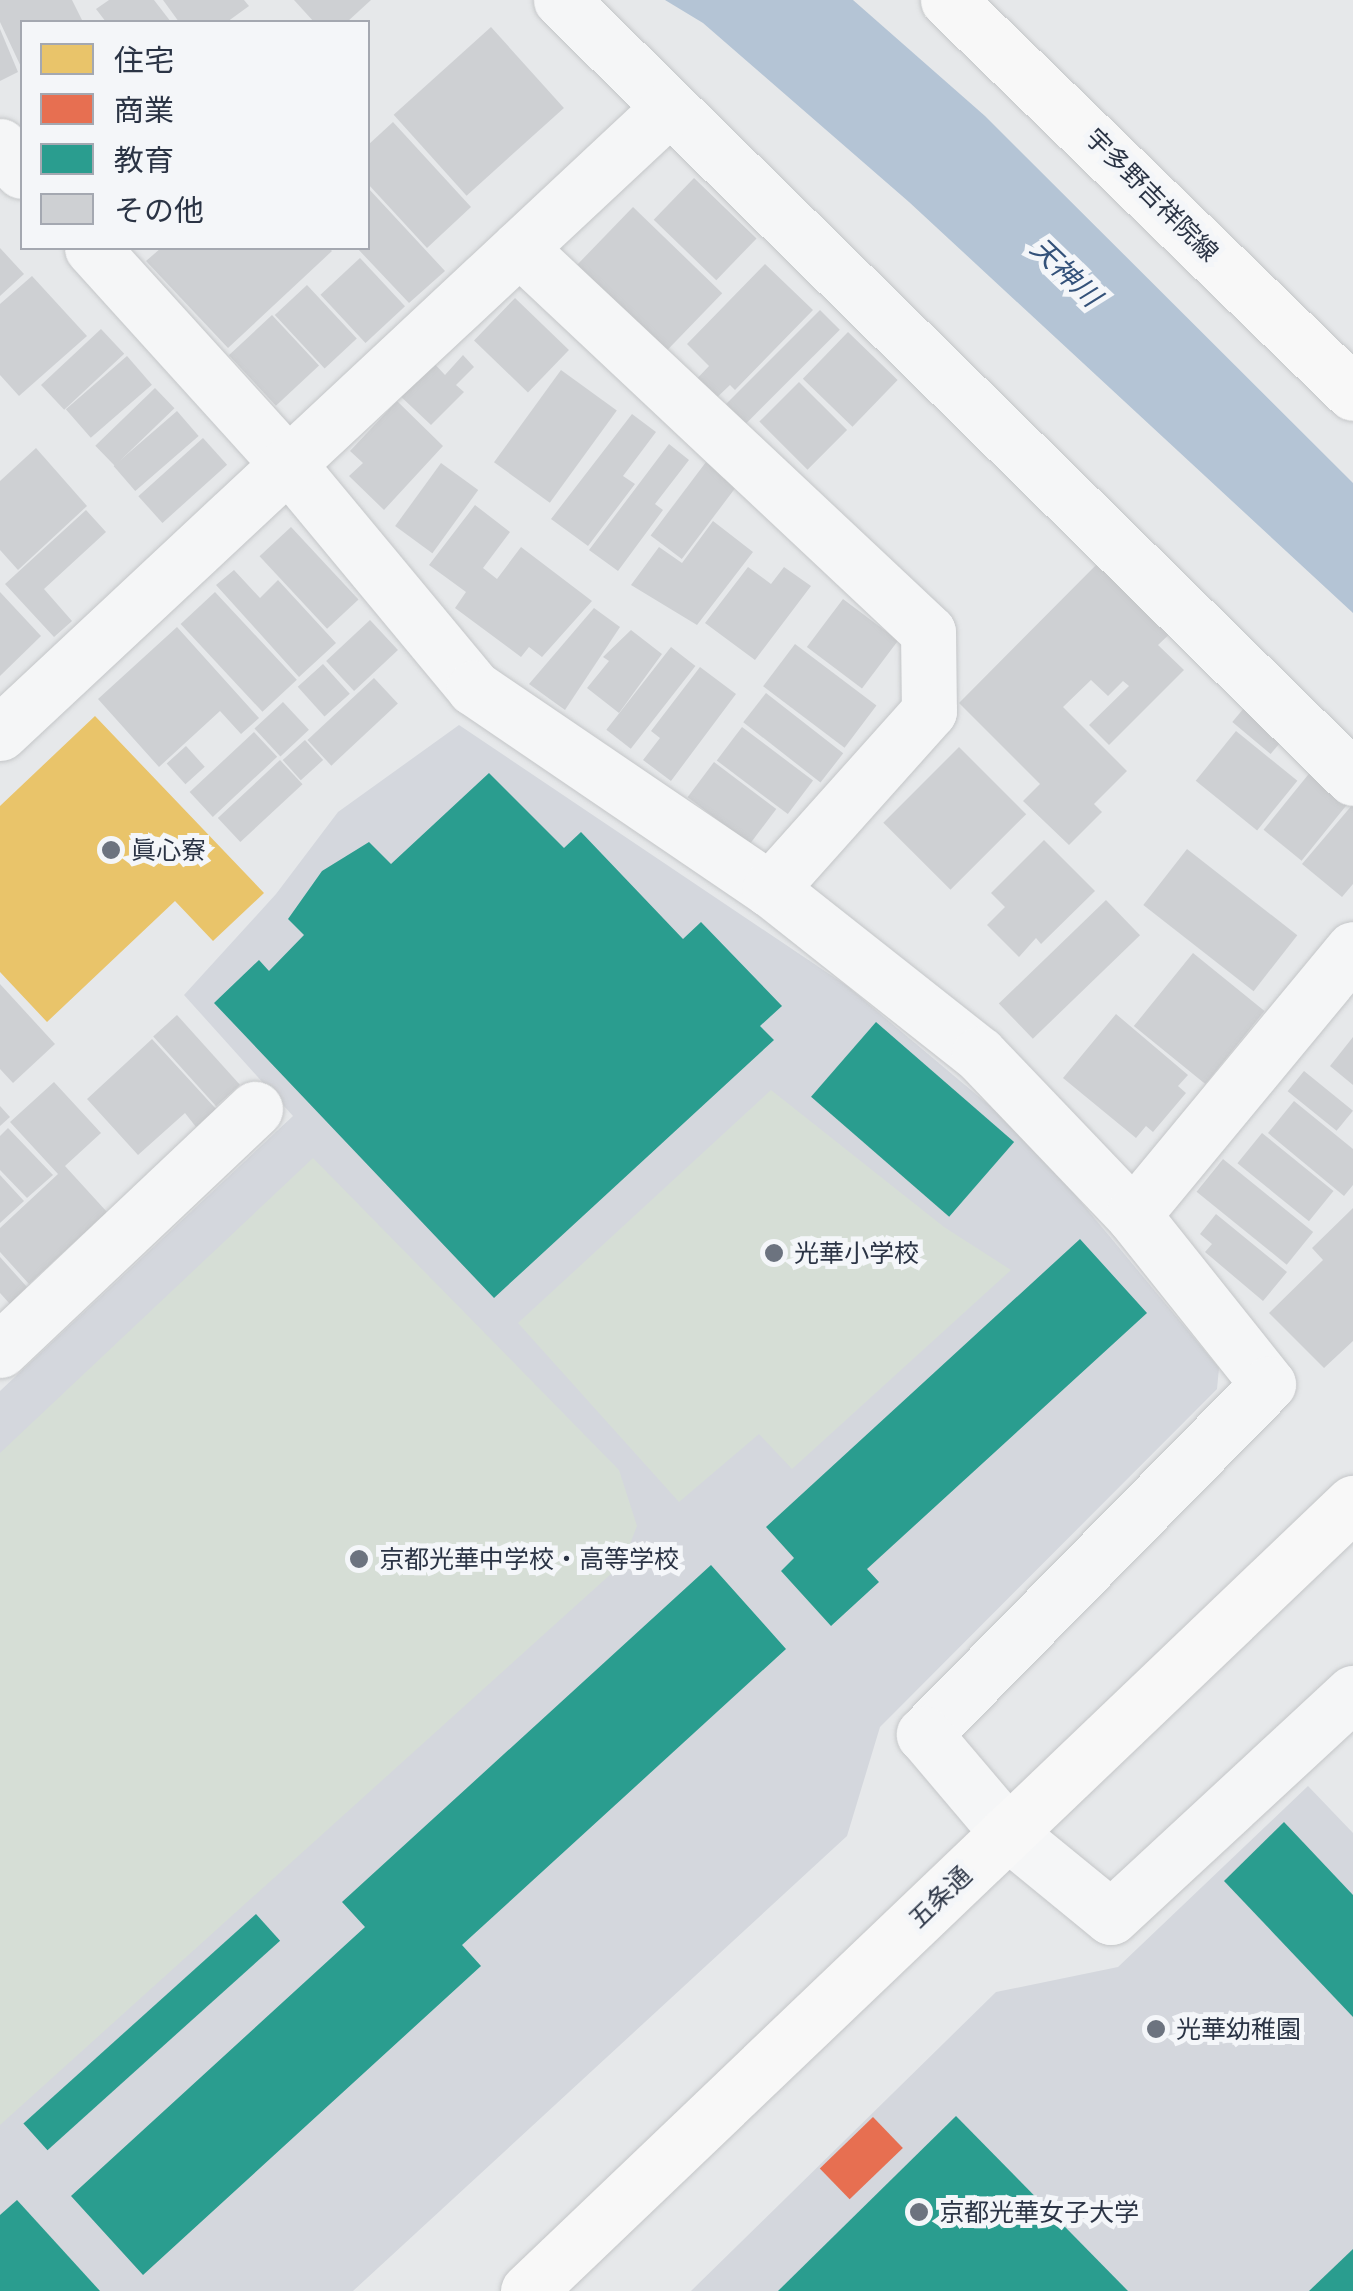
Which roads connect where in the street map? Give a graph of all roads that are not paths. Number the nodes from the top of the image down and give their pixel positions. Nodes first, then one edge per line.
1 (561, 0) edge
2 (948, 0) edge
3 (668, 108) junction
4 (0, 146) edge
5 (20, 169) edge
6 (519, 248) junction
7 (94, 250) edge
8 (1353, 393) edge
9 (288, 464) junction
10 (0, 733) edge
11 (1353, 778) edge
12 (770, 889) junction
13 (1353, 949) edge
14 (255, 1109) dead end
15 (1134, 1215) junction
16 (0, 1350) edge
17 (1353, 1502) edge
18 (1353, 1693) edge
19 (1008, 1832) junction
20 (528, 2291) edge

1 - 3 street
2 - 8 main road, 宇多野吉祥院線
3 - 6 street
3 - 11 street
4 - 5 street
6 - 9 street
6 - 12 street
7 - 9 street
9 - 10 street
9 - 12 street
12 - 15 street
13 - 15 street
14 - 16 street
15 - 19 street
17 - 19 main road, 五条通
18 - 19 street
19 - 20 main road, 五条通

